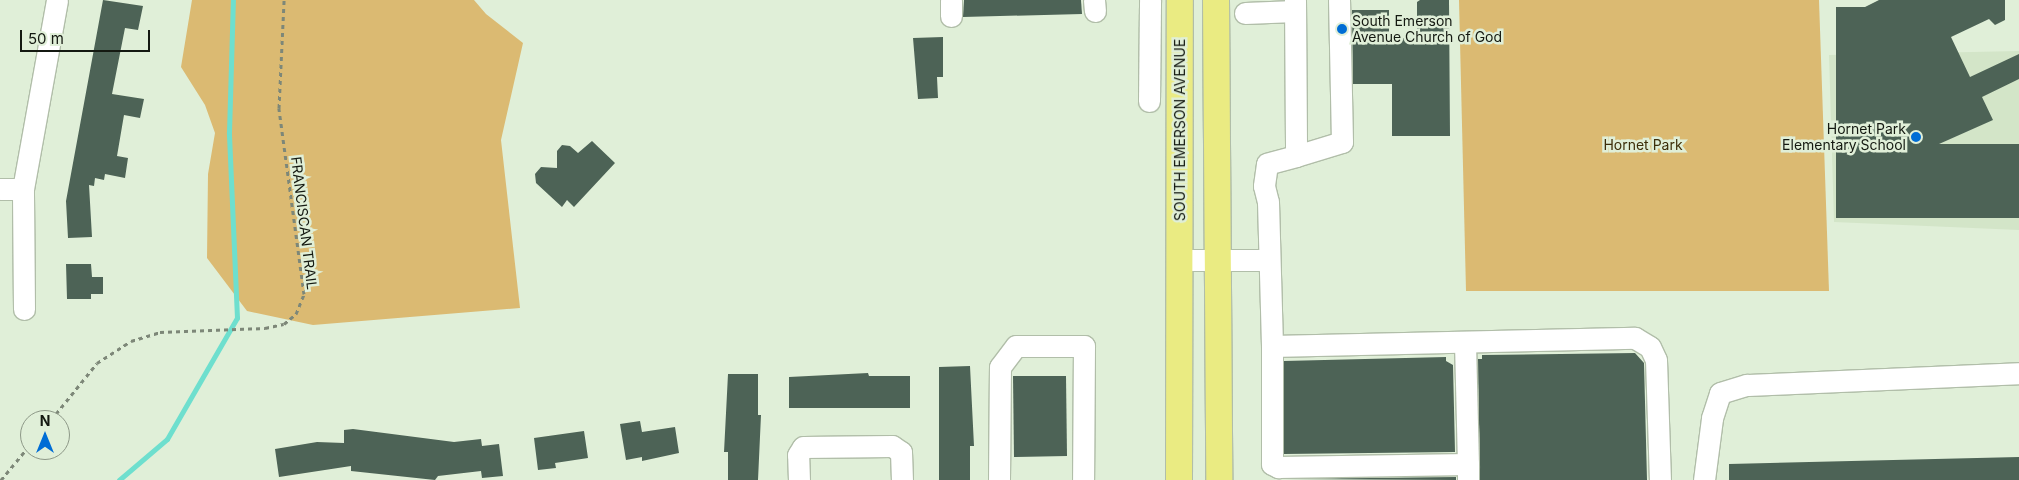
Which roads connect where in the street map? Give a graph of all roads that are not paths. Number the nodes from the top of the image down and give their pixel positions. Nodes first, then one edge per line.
1 (57, 0) edge
2 (1150, 0) edge
3 (1180, 0) edge
4 (1339, 0) edge
5 (1295, 5) edge
6 (1245, 6) edge
7 (1217, 8) edge
8 (1149, 101) dead end
9 (1296, 156) junction
10 (23, 189) junction
11 (0, 190) edge
12 (1180, 260) junction
13 (1218, 260) junction
14 (1269, 260) junction
15 (24, 309) dead end
16 (1465, 342) junction
17 (1272, 346) junction
18 (2019, 373) edge
19 (1468, 472) edge
20 (799, 480) edge
21 (902, 480) edge
22 (999, 480) edge
23 (1083, 480) edge
24 (1179, 480) edge
25 (1219, 480) edge
26 (1660, 480) edge
27 (1704, 480) edge

1 - 10 street
2 - 8 street
3 - 12 main road, SOUTH EMERSON AVENUE
4 - 9 street
5 - 6 street
5 - 9 street
6 - 7 street
7 - 13 main road
9 - 14 street
10 - 11 street
10 - 15 street
12 - 13 street
12 - 24 main road, SOUTH EMERSON AVENUE
13 - 14 street
13 - 25 main road
14 - 17 street
16 - 17 street
16 - 19 street
16 - 26 street
17 - 19 street
18 - 27 street
20 - 21 street
22 - 23 street

